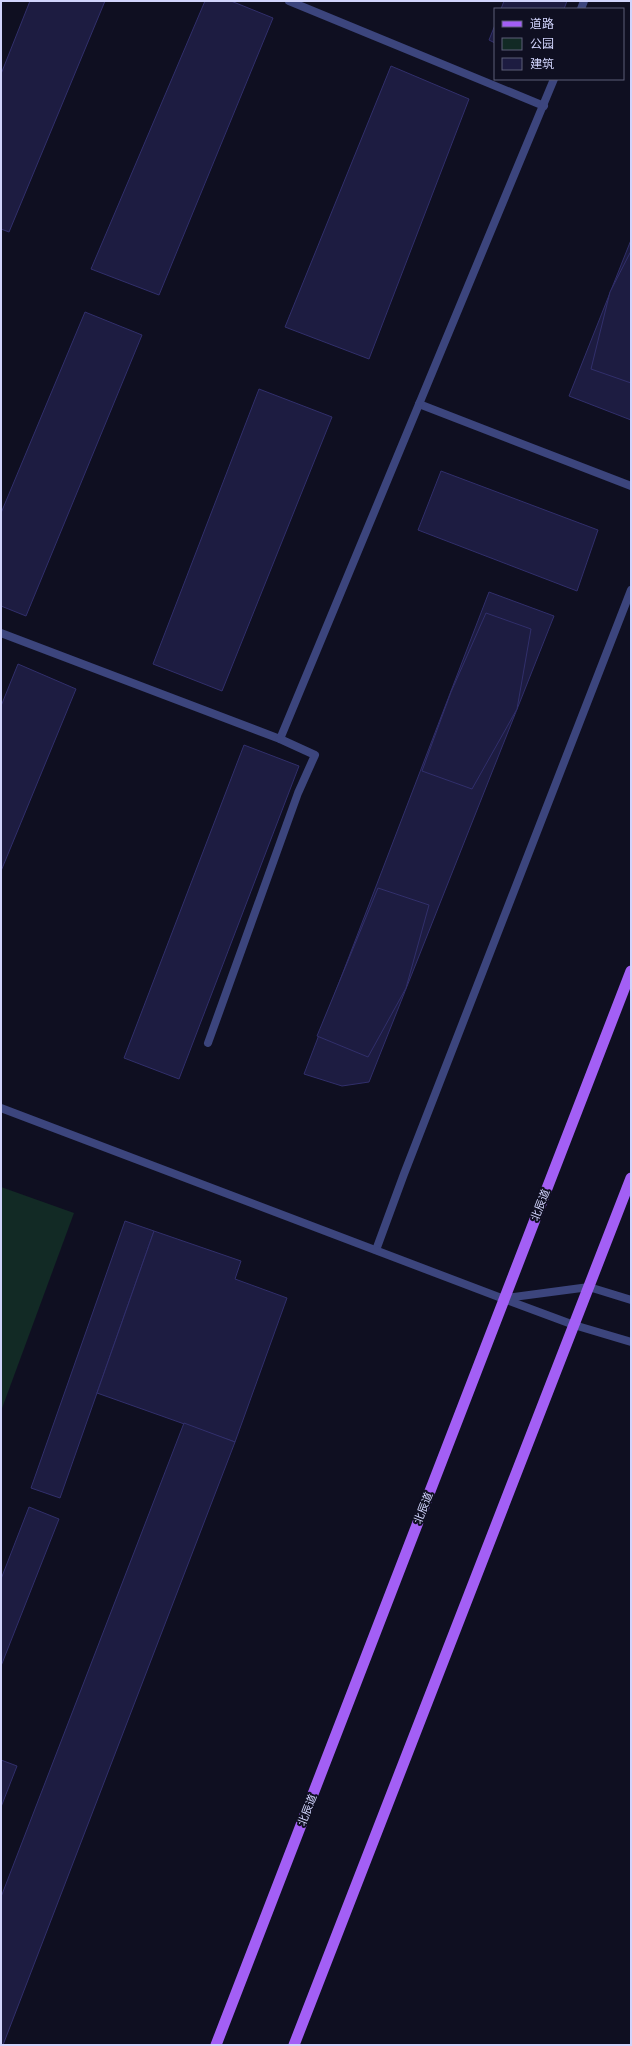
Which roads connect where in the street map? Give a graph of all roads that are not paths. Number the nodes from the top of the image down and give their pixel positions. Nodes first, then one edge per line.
1 (290, 1) edge
2 (554, 80) edge
3 (544, 106) junction
4 (419, 404) junction
5 (631, 486) edge
6 (631, 590) edge
7 (1, 633) edge
8 (280, 739) junction
9 (631, 971) edge
10 (208, 1043) dead end
11 (1, 1108) edge
12 (631, 1178) edge
13 (376, 1250) junction
14 (589, 1287) junction
15 (504, 1299) junction
16 (631, 1300) edge
17 (574, 1325) junction
18 (631, 1342) edge
19 (216, 2045) edge
20 (294, 2045) edge

1 - 3 street
2 - 3 street
3 - 4 street
4 - 5 street
4 - 8 street
6 - 13 street
7 - 8 street
8 - 10 street
9 - 15 main road, 北辰道
11 - 13 street
12 - 14 main road
13 - 15 street
14 - 15 street
14 - 16 street
14 - 17 main road
15 - 17 street
15 - 19 main road, 北辰道
17 - 18 street
17 - 20 main road

